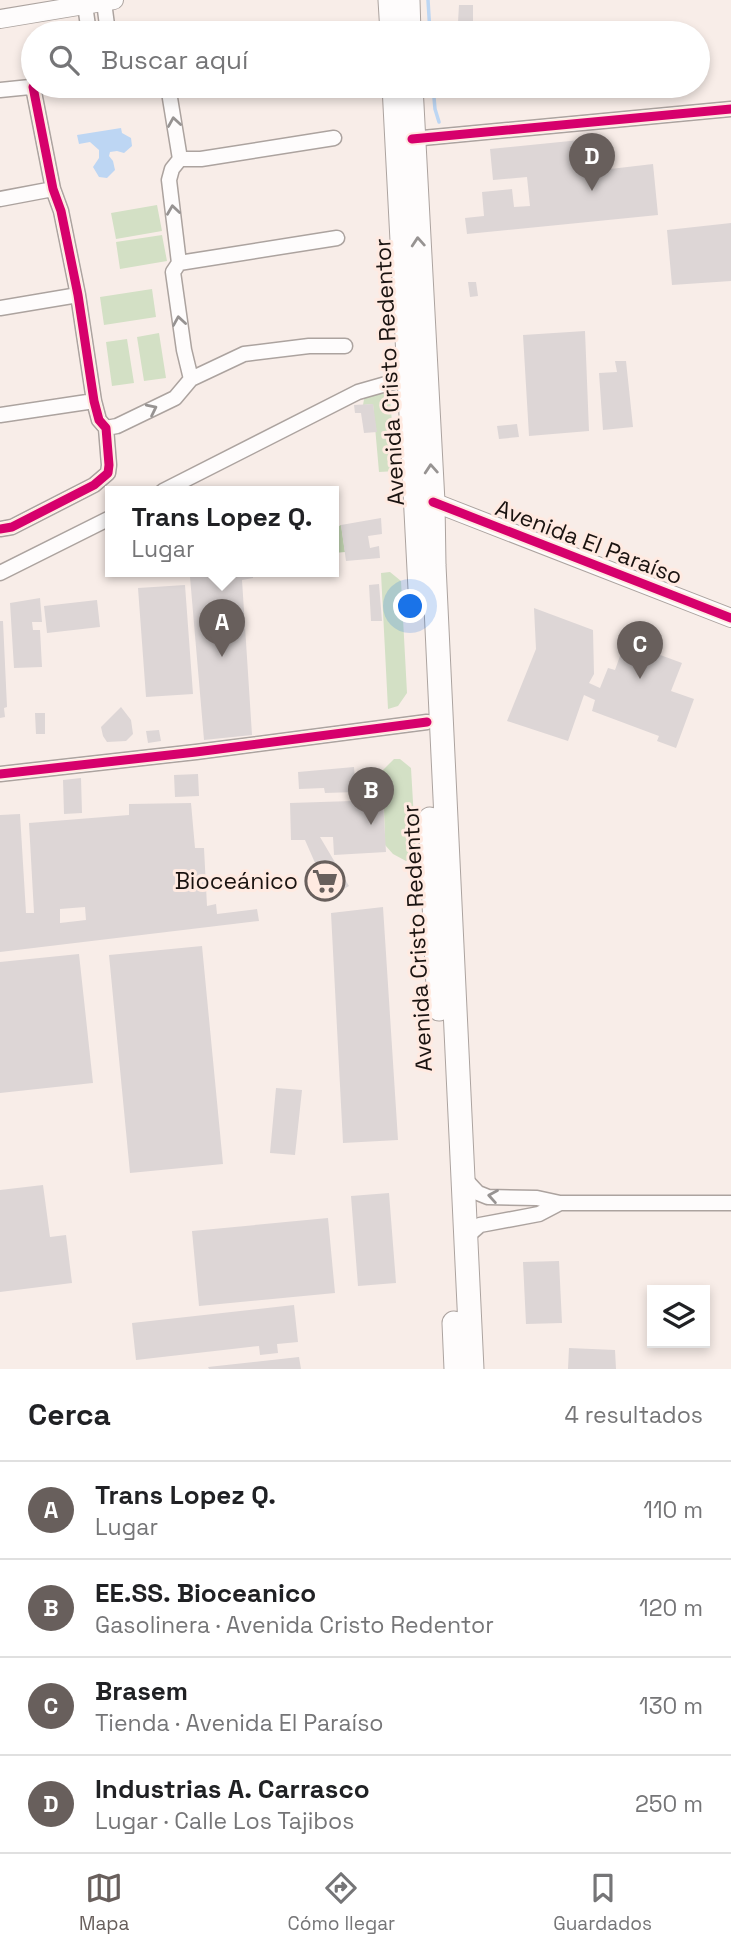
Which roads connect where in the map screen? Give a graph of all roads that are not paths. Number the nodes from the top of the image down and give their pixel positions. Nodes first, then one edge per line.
1 (408, 0) edge
2 (109, 1) edge
3 (85, 5) junction
4 (0, 19) edge
5 (87, 21) edge
6 (108, 21) edge
7 (409, 21) edge
8 (21, 88) edge
9 (0, 90) edge
10 (39, 98) edge
11 (170, 98) edge
12 (395, 98) edge
13 (411, 98) edge
14 (731, 109) edge
15 (334, 138) dead end
16 (412, 139) junction
17 (180, 159) junction
18 (53, 189) junction
19 (0, 199) edge
20 (337, 238) dead end
21 (178, 263) junction
22 (78, 295) junction
23 (0, 308) edge
24 (345, 346) dead end
25 (407, 378) junction
26 (191, 379) junction
27 (94, 401) junction
28 (0, 415) edge
29 (106, 428) junction
30 (173, 486) edge
31 (433, 502) junction
32 (105, 520) edge
33 (0, 529) edge
34 (0, 573) edge
35 (731, 618) edge
36 (427, 722) junction
37 (0, 774) edge
38 (463, 1177) junction
39 (560, 1203) junction
40 (731, 1203) edge
41 (464, 1238) junction
42 (456, 1369) edge
43 (472, 1369) edge

1 - 7 highway
2 - 3 street
2 - 6 street
3 - 4 street
3 - 5 street
8 - 9 street
10 - 18 street
17 -> 11 street
12 - 25 highway, Avenida Cristo Redentor
13 - 16 highway, Avenida Cristo Redentor
14 - 16 street
15 - 17 street
31 -> 16 highway, Avenida Cristo Redentor
21 -> 17 street
18 - 19 street
18 - 22 street
20 - 21 street
26 -> 21 street
22 - 23 street
22 - 27 street
24 - 26 street
25 - 30 street
25 - 36 highway, Avenida Cristo Redentor
29 -> 26 street
27 - 28 street
27 - 29 street
29 - 33 street
31 - 35 street, Avenida El Paraíso
31 - 38 highway, Avenida Cristo Redentor
32 - 34 street
36 - 37 street
36 - 42 highway, Avenida Cristo Redentor
39 -> 38 street
38 - 41 highway, Avenida Cristo Redentor
39 - 40 street
39 - 41 street
41 - 43 highway, Avenida Cristo Redentor

